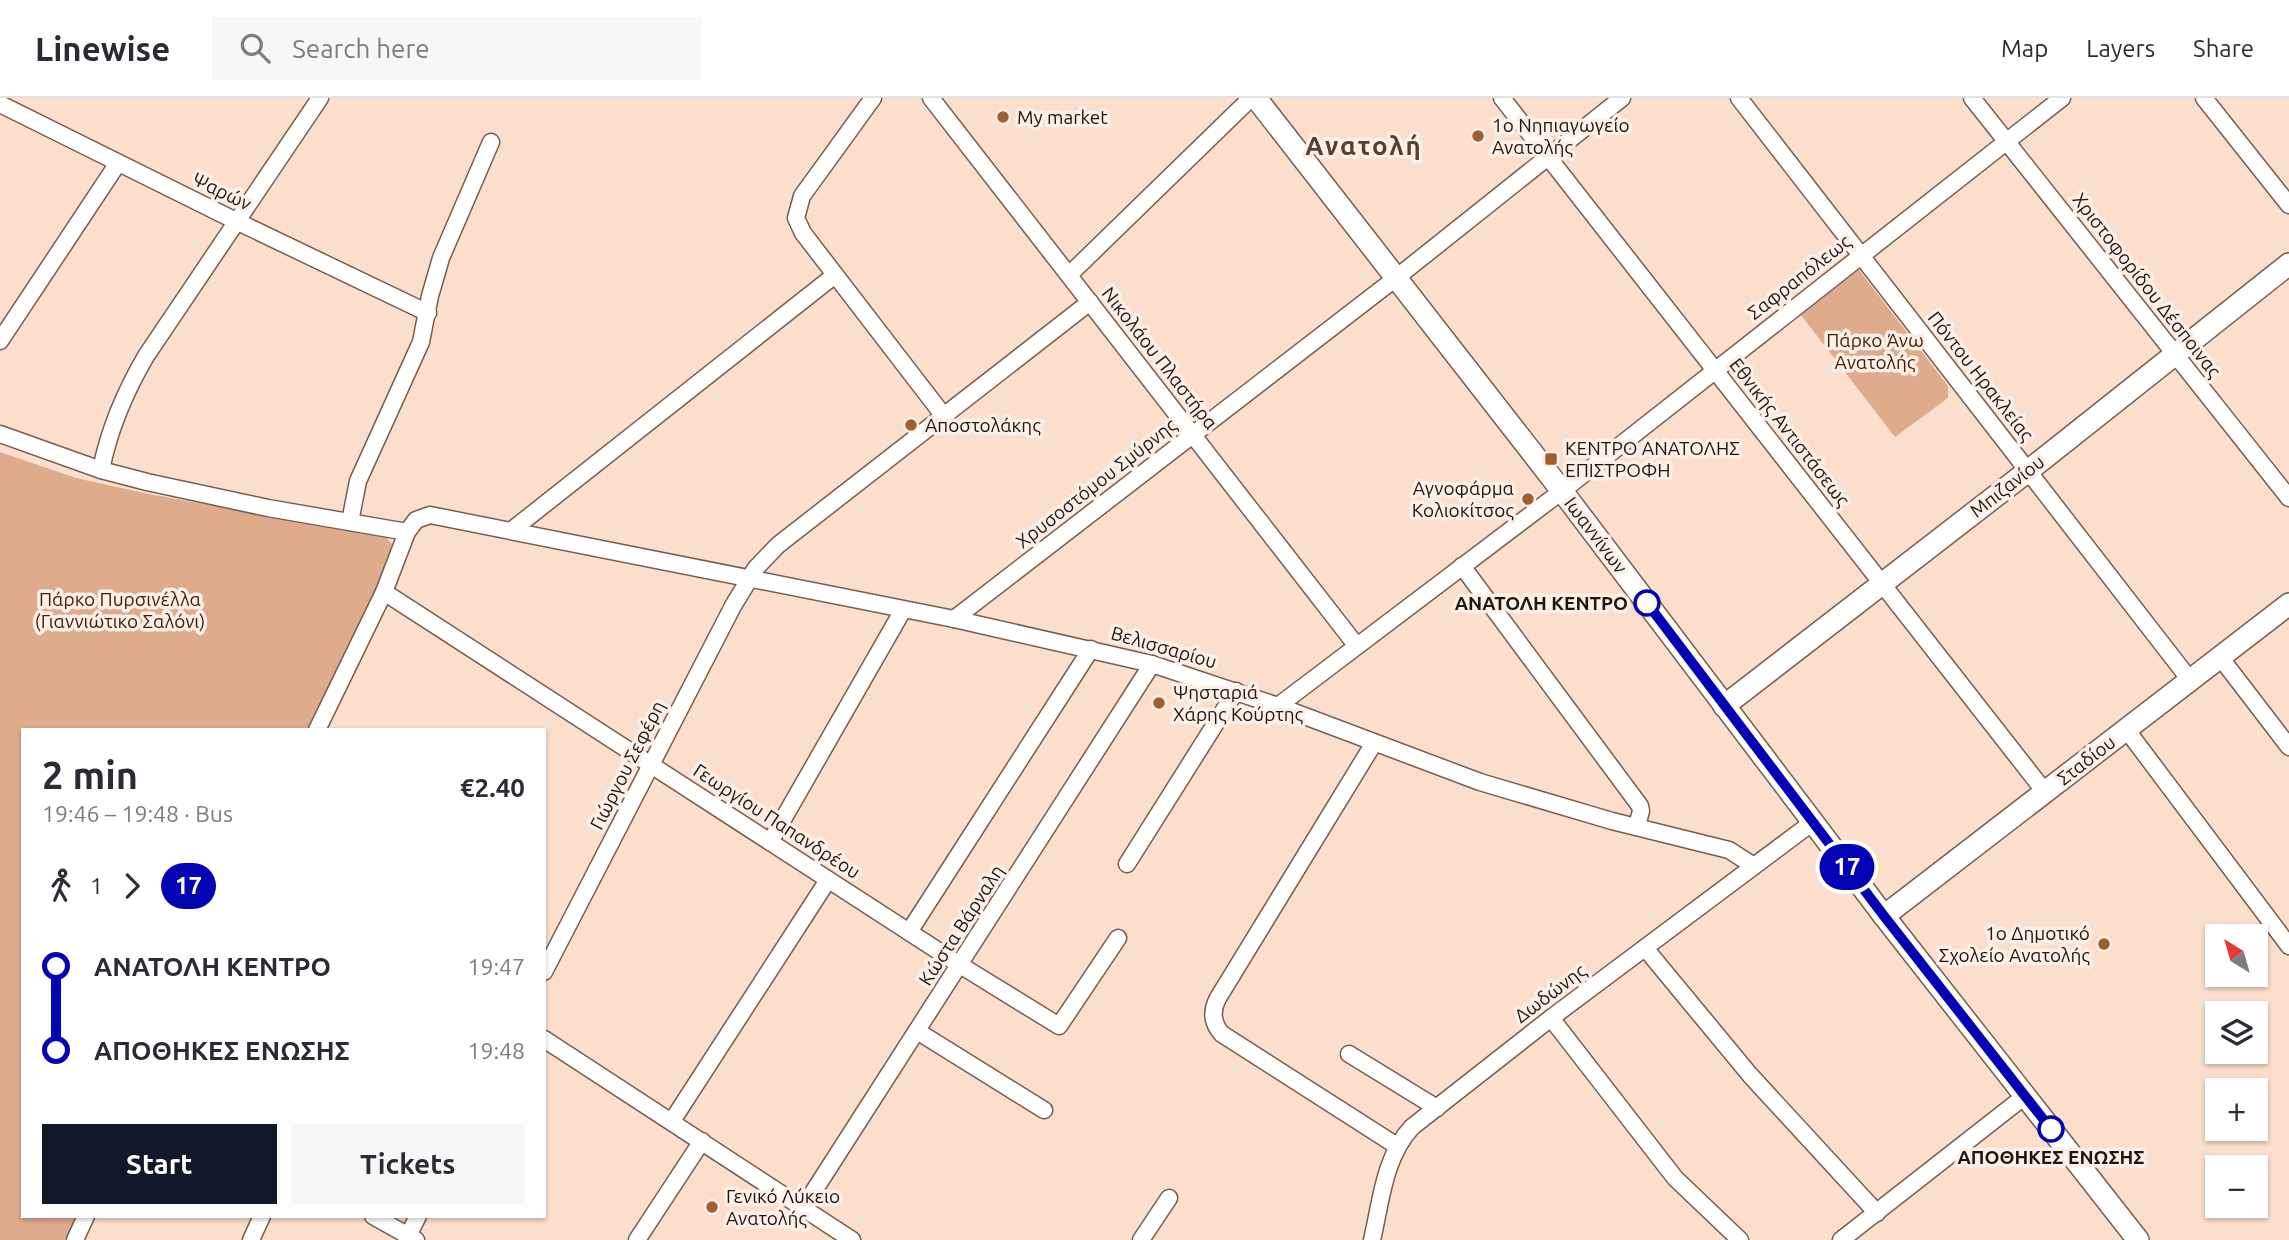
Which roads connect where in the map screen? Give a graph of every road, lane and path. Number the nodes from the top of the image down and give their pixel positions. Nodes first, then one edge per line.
1 (320, 98) edge
2 (873, 98) edge
3 (931, 98) edge
4 (1251, 98) edge
5 (1256, 98) edge
6 (1502, 98) edge
7 (1622, 98) edge
8 (1739, 98) edge
9 (1972, 98) edge
10 (2062, 98) edge
11 (2204, 98) edge
12 (0, 104) edge
13 (491, 142) dead end
14 (2007, 142) junction
15 (1548, 157) junction
16 (118, 163) junction
17 (2289, 205) edge
18 (236, 221) junction
19 (1861, 255) junction
20 (2289, 264) edge
21 (835, 275) junction
22 (1069, 275) junction
23 (1396, 278) junction
24 (1090, 302) junction
25 (428, 313) junction
26 (0, 341) edge
27 (2175, 355) junction
28 (1715, 370) junction
29 (943, 415) junction
30 (1193, 434) junction
31 (0, 435) edge
32 (101, 470) junction
33 (2028, 471) junction
34 (1562, 491) junction
35 (2289, 498) edge
36 (350, 522) junction
37 (512, 530) junction
38 (407, 532) junction
39 (1462, 566) junction
40 (748, 579) junction
41 (1881, 583) junction
42 (384, 592) junction
43 (2289, 604) edge
44 (903, 610) junction
45 (954, 619) junction
46 (1356, 645) junction
47 (1091, 649) junction
48 (2220, 657) junction
49 (1152, 664) junction
50 (2190, 680) junction
51 (1236, 691) junction
52 (1278, 706) junction
53 (1724, 706) junction
54 (318, 728) edge
55 (2126, 729) junction
56 (1374, 743) junction
57 (2289, 747) edge
58 (651, 765) junction
59 (2045, 792) junction
60 (1813, 822) junction
61 (1637, 826) junction
62 (770, 842) junction
63 (1127, 863) dead end
64 (1754, 866) junction
65 (828, 880) junction
66 (1884, 916) junction
67 (909, 932) junction
68 (1118, 938) dead end
69 (2289, 946) edge
70 (1645, 948) junction
71 (960, 965) junction
72 (546, 968) edge
73 (1551, 1018) junction
74 (917, 1031) junction
75 (546, 1039) edge
76 (1349, 1054) dead end
77 (2025, 1096) junction
78 (1437, 1108) junction
79 (1044, 1110) dead end
80 (672, 1121) junction
81 (702, 1141) junction
82 (1397, 1146) junction
83 (1169, 1198) dead end
84 (803, 1208) junction
85 (1877, 1213) junction
86 (85, 1218) edge
87 (261, 1218) edge
88 (376, 1218) edge
89 (417, 1218) edge
90 (410, 1239) edge
91 (75, 1240) edge
92 (251, 1240) edge
93 (637, 1240) edge
94 (852, 1240) edge
95 (1141, 1240) edge
96 (1372, 1240) edge
97 (1740, 1240) edge
98 (1841, 1240) edge
99 (2138, 1240) edge

1 - 18 street
2 - 21 street
3 - 22 street, Νικολάου Πλαστήρα
4 - 22 street
5 - 23 main road, Ιωαννίνων
6 - 15 street, Εθνικής Αντιστάσεως
7 - 15 street, Χρυσοστόμου Σμύρνης
8 - 19 street, Πόντου Ηρακλείας
9 - 14 street, Χριστοφορίδου Δέσποινας
10 - 14 street, Σαφραπόλεως
11 - 17 street
12 - 16 street, Ψαρών
13 - 25 street
14 - 19 street, Σαφραπόλεως
14 - 27 street, Χριστοφορίδου Δέσποινας
15 - 23 street, Χρυσοστόμου Σμύρνης
15 - 28 street, Εθνικής Αντιστάσεως
16 - 18 street, Ψαρών
16 - 26 street
18 - 25 street, Ψαρών
18 - 32 street
19 - 28 street, Σαφραπόλεως
19 - 33 street, Πόντου Ηρακλείας
20 - 27 main road, Μπιζανίου
21 - 29 street
21 - 37 street
22 - 24 street, Νικολάου Πλαστήρα
23 - 30 street, Χρυσοστόμου Σμύρνης
23 - 34 main road, Ιωαννίνων
24 - 29 street, Γιώργου Σεφέρη
24 - 30 street, Νικολάου Πλαστήρα
25 - 36 street
27 - 33 main road, Μπιζανίου
27 - 35 street, Χριστοφορίδου Δέσποινας
28 - 34 street, Σαφραπόλεως
28 - 41 street, Εθνικής Αντιστάσεως
29 - 40 street, Γιώργου Σεφέρη
30 - 45 street, Χρυσοστόμου Σμύρνης
30 - 46 street, Νικολάου Πλαστήρα
31 - 32 street
32 - 36 street
33 - 41 main road, Μπιζανίου
33 - 50 street, Πόντου Ηρακλείας
34 - 39 street, Σαφραπόλεως
34 - 53 main road, Ιωαννίνων
36 - 38 street
37 - 38 street, Βελισσαρίου
37 - 40 street, Βελισσαρίου
38 - 42 street
39 - 46 street, Σαφραπόλεως
39 - 61 street
40 - 44 street, Βελισσαρίου
40 - 58 street, Γιώργου Σεφέρη
41 - 53 main road, Μπιζανίου
41 - 59 street, Εθνικής Αντιστάσεως
42 - 54 street
42 - 58 street, Γεωργίου Παπανδρέου
43 - 48 main road, Σταδίου
44 - 45 street, Βελισσαρίου
44 - 62 street
45 - 47 street, Βελισσαρίου
46 - 52 street, Σαφραπόλεως
47 - 49 street, Βελισσαρίου
47 - 67 street
48 - 50 main road, Σταδίου
48 - 57 street
49 - 51 street, Βελισσαρίου
49 - 71 street, Κώστα Βάρναλη
50 - 55 main road, Σταδίου
51 - 52 street, Βελισσαρίου
51 - 63 street
52 - 56 street, Βελισσαρίου
53 - 60 main road, Ιωαννίνων
55 - 59 main road, Σταδίου
55 - 69 street
56 - 61 street, Βελισσαρίου
56 - 82 street
58 - 62 street, Γεωργίου Παπανδρέου
58 - 72 street, Γιώργου Σεφέρη
59 - 66 main road, Σταδίου
60 - 64 street, Δωδώνης
60 - 66 main road, Ιωαννίνων
61 - 64 street, Βελισσαρίου
62 - 65 street, Γεωργίου Παπανδρέου
64 - 70 street, Δωδώνης
65 - 67 street, Γεωργίου Παπανδρέου
65 - 80 street
66 - 77 main road, Ιωαννίνων
67 - 71 street, Γεωργίου Παπανδρέου
68 - 71 street, Γεωργίου Παπανδρέου
70 - 73 street, Δωδώνης
70 - 85 street
71 - 74 street, Κώστα Βάρναλη
73 - 78 street, Δωδώνης
73 - 97 street
74 - 79 street
74 - 84 street, Κώστα Βάρναλη
75 - 80 street
76 - 78 street
77 - 85 street
77 - 99 main road, Ιωαννίνων
78 - 82 street, Δωδώνης
80 - 81 street
81 - 84 street
81 - 93 street
82 - 96 street, Δωδώνης
83 - 95 street
84 - 94 street
85 - 98 street
86 - 91 street
87 - 92 street
88 - 90 street
89 - 90 street

